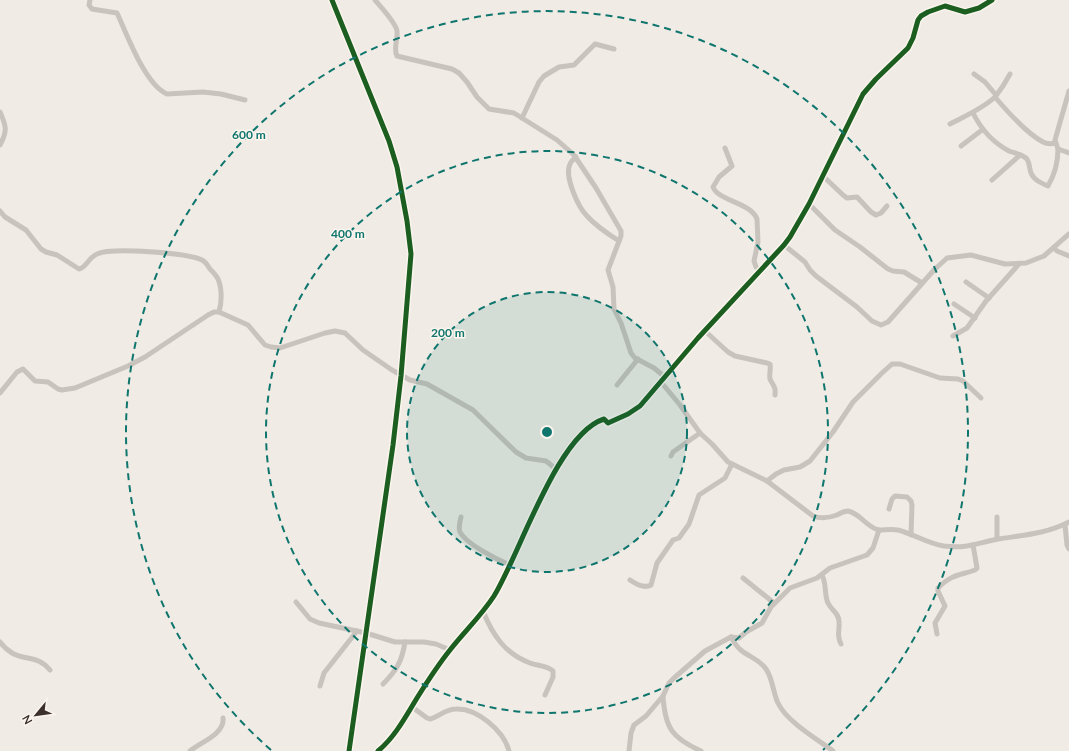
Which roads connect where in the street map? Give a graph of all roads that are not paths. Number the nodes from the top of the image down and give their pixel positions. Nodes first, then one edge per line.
1 (90, 0) edge
2 (332, 0) edge
3 (375, 0) edge
4 (992, 0) edge
5 (614, 49) dead end
6 (974, 74) dead end
7 (1010, 74) dead end
8 (1069, 91) edge
9 (995, 96) junction
10 (245, 100) dead end
11 (0, 112) edge
12 (973, 112) junction
13 (522, 118) junction
14 (950, 124) dead end
15 (982, 130) junction
16 (1055, 143) junction
17 (0, 145) edge
18 (960, 146) dead end
19 (725, 148) dead end
20 (1058, 149) junction
21 (1069, 152) edge
22 (1020, 155) junction
23 (576, 157) junction
24 (823, 176) junction
25 (992, 180) dead end
26 (808, 204) junction
27 (887, 206) dead end
28 (0, 211) edge
29 (1069, 234) edge
30 (619, 241) junction
31 (784, 245) junction
32 (1054, 248) junction
33 (1069, 256) edge
34 (1019, 264) junction
35 (760, 271) junction
36 (966, 282) dead end
37 (922, 283) junction
38 (989, 298) junction
39 (954, 304) dead end
40 (219, 312) junction
41 (975, 318) junction
42 (705, 331) junction
43 (954, 336) dead end
44 (638, 359) junction
45 (401, 376) junction
46 (665, 377) junction
47 (661, 382) junction
48 (617, 385) dead end
49 (0, 393) edge
50 (775, 395) dead end
51 (981, 398) dead end
52 (700, 433) junction
53 (671, 456) dead end
54 (732, 464) junction
55 (556, 469) junction
56 (767, 481) junction
57 (889, 509) dead end
58 (461, 517) dead end
59 (997, 517) dead end
60 (1067, 524) edge
61 (879, 530) junction
62 (911, 535) junction
63 (997, 539) junction
64 (973, 545) junction
65 (1069, 549) edge
66 (510, 565) junction
67 (822, 575) junction
68 (743, 578) dead end
69 (630, 580) dead end
70 (296, 602) dead end
71 (774, 603) junction
72 (483, 611) junction
73 (357, 631) junction
74 (366, 633) junction
75 (937, 634) dead end
76 (731, 637) junction
77 (0, 642) edge
78 (405, 642) junction
79 (841, 644) dead end
80 (450, 650) junction
81 (50, 670) dead end
82 (384, 684) dead end
83 (320, 686) dead end
84 (545, 695) dead end
85 (663, 696) junction
86 (412, 706) junction
87 (223, 718) dead end
88 (190, 751) edge
89 (349, 751) edge
90 (378, 751) edge
91 (509, 751) edge
92 (629, 751) edge
93 (701, 751) edge
94 (833, 751) edge

1 - 10 street
2 - 45 street
3 - 13 street
4 - 24 street
5 - 13 street
6 - 9 street
7 - 9 street
8 - 16 street
9 - 12 street
9 - 16 street
11 - 17 street
12 - 14 street
12 - 15 street
13 - 23 street
15 - 18 street
15 - 22 street
16 - 20 street
19 - 35 street
20 - 21 street
20 - 22 street
22 - 25 street
23 - 30 street
23 - 30 street
24 - 26 street
24 - 27 street
26 - 31 street
26 - 37 street
28 - 40 street
29 - 32 street
30 - 44 street
31 - 35 street
31 - 37 street
32 - 33 street
32 - 34 street
34 - 37 street
34 - 38 street
35 - 42 street
36 - 38 street
38 - 41 street
39 - 41 street
40 - 45 street
40 - 49 street
41 - 43 street
42 - 46 street
42 - 50 street
44 - 46 street
44 - 48 street
45 - 55 street
45 - 74 street
46 - 47 street
47 - 52 street
47 - 55 street
51 - 56 street
52 - 53 street
52 - 54 street
54 - 56 street
54 - 69 street
55 - 66 street
56 - 61 street
57 - 62 street
58 - 66 street
59 - 63 street
60 - 63 street
60 - 65 street
61 - 62 street
61 - 67 street
62 - 64 street
63 - 64 street
64 - 75 street
66 - 72 street
67 - 71 street
67 - 79 street
68 - 71 street
70 - 73 street
71 - 76 street
72 - 80 street
72 - 84 street
73 - 74 street
73 - 83 street
74 - 78 street
74 - 89 street
76 - 85 street
76 - 94 street
77 - 81 street
78 - 80 street
78 - 82 street
80 - 86 street
85 - 92 street
85 - 93 street
86 - 90 street
86 - 91 street
87 - 88 street

